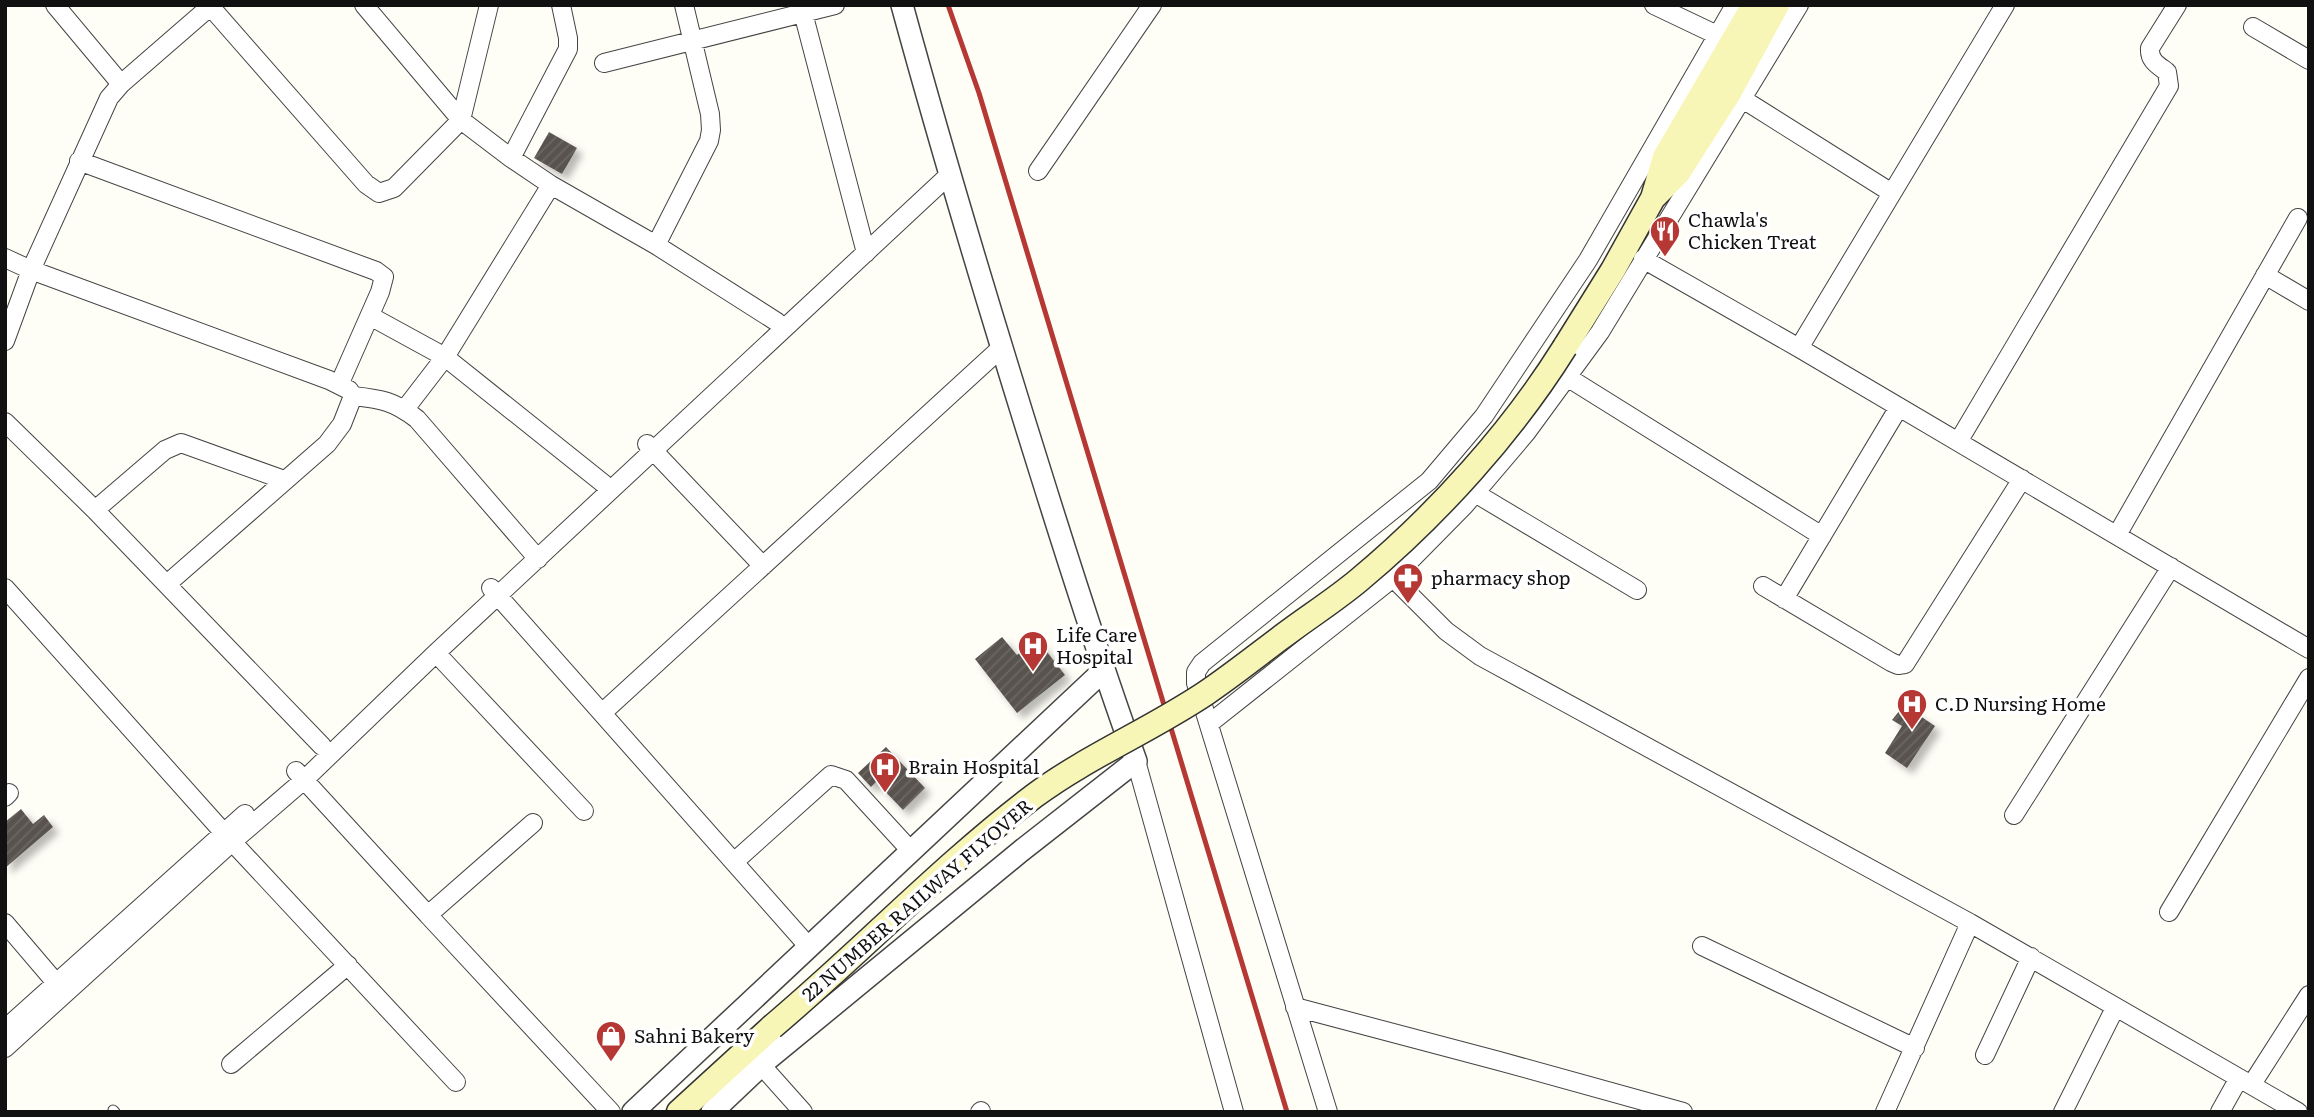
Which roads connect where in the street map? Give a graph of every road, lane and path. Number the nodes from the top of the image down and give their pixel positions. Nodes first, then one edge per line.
1 (55, 5) edge
2 (364, 5) edge
3 (489, 5) edge
4 (561, 5) edge
5 (684, 5) edge
6 (835, 5) edge
7 (902, 5) edge
8 (1152, 5) edge
9 (1654, 5) edge
10 (1735, 5) edge
11 (1754, 5) edge
12 (1777, 5) edge
13 (1798, 5) edge
14 (2005, 5) edge
15 (2177, 5) edge
16 (210, 6) edge
17 (802, 9) edge
18 (2253, 27) dead end
19 (1717, 36) junction
20 (694, 41) junction
21 (2309, 60) edge
22 (604, 63) dead end
23 (121, 84) junction
24 (1741, 98) junction
25 (461, 120) junction
26 (511, 158) junction
27 (79, 161) junction
28 (948, 170) junction
29 (1038, 171) dead end
30 (551, 186) junction
31 (1892, 193) junction
32 (1653, 198) junction
33 (2298, 218) dead end
34 (656, 245) junction
35 (865, 248) junction
36 (5, 258) edge
37 (1643, 259) junction
38 (31, 270) junction
39 (2265, 275) junction
40 (2309, 301) edge
41 (370, 316) junction
42 (777, 322) junction
43 (5, 341) edge
44 (1001, 348) junction
45 (1799, 348) junction
46 (445, 357) junction
47 (1567, 377) junction
48 (346, 391) junction
49 (1899, 407) junction
50 (404, 409) junction
51 (5, 422) edge
52 (1958, 442) junction
53 (651, 448) junction
54 (2022, 479) junction
55 (284, 480) junction
56 (604, 484) junction
57 (1475, 493) junction
58 (95, 510) junction
59 (2117, 535) junction
60 (1822, 536) junction
61 (534, 555) junction
62 (763, 566) junction
63 (2171, 567) junction
64 (1393, 578) junction
65 (167, 584) junction
66 (1763, 586) dead end
67 (5, 588) edge
68 (1637, 590) dead end
69 (495, 592) junction
70 (1784, 599) junction
71 (2309, 649) edge
72 (436, 653) junction
73 (1103, 671) junction
74 (2309, 678) edge
75 (602, 713) junction
76 (1210, 723) junction
77 (322, 746) junction
78 (1136, 761) junction
79 (300, 775) junction
80 (584, 811) dead end
81 (2014, 815) dead end
82 (533, 824) dead end
83 (228, 837) junction
84 (911, 851) junction
85 (734, 862) junction
86 (2169, 912) dead end
87 (428, 915) junction
88 (5, 923) edge
89 (1970, 923) junction
90 (1702, 946) dead end
91 (808, 947) junction
92 (2031, 957) junction
93 (348, 965) junction
94 (57, 984) junction
95 (2309, 995) edge
96 (1295, 1007) junction
97 (2115, 1009) junction
98 (5, 1028) edge
99 (5, 1048) edge
100 (1915, 1048) junction
101 (1985, 1055) dead end
102 (231, 1064) dead end
103 (762, 1066) junction
104 (2246, 1081) junction
105 (456, 1082) dead end
106 (611, 1112) edge
107 (632, 1112) edge
108 (678, 1112) edge
109 (712, 1112) edge
110 (803, 1112) edge
111 (1234, 1112) edge
112 (1328, 1112) edge
113 (1683, 1112) edge
114 (1885, 1112) edge
115 (2063, 1112) edge
116 (2220, 1112) edge
117 (2298, 1112) edge

1 - 23 street
2 - 25 street
3 - 25 street
4 - 26 street
5 - 20 street
6 - 17 street
7 - 28 street
8 - 29 street
9 - 19 street
10 - 19 street
11 - 32 main road, 22 NUMBER RAILWAY FLYOVER
12 - 32 main road, 22 NUMBER RAILWAY FLYOVER
13 - 24 street
14 - 31 street
15 - 52 street
16 - 23 street
16 - 25 street
17 - 20 street
17 - 35 street
18 - 21 street
19 - 76 street
20 - 22 street
20 - 34 street
23 - 27 street
24 - 31 street
24 - 37 street
25 - 26 street
26 - 30 street
27 - 38 street
27 - 41 street
28 - 35 street
28 - 44 street
30 - 34 street
30 - 46 street
31 - 45 street
32 - 108 main road, 22 NUMBER RAILWAY FLYOVER, bridge
33 - 39 street
34 - 42 street
35 - 42 street
35 - 53 street
36 - 38 street
37 - 45 street
37 - 47 street
38 - 43 street
38 - 48 street
39 - 40 street
39 - 59 street
41 - 46 street
41 - 48 street
42 - 53 street
44 - 62 street
44 - 73 street
45 - 49 street
46 - 50 street
46 - 56 street
47 - 57 street
47 - 60 street
48 - 50 street
48 - 55 street
49 - 52 street
49 - 60 street
50 - 61 street
51 - 58 street
52 - 54 street
53 - 56 street
53 - 61 street
53 - 62 street
54 - 59 street
54 - 70 street
55 - 58 street
55 - 65 street
56 - 61 street
57 - 64 street
57 - 68 street
58 - 65 street
59 - 63 street
60 - 70 street
61 - 69 street
62 - 75 street
63 - 71 street
63 - 81 street
64 - 76 street
64 - 89 street
65 - 77 street
66 - 70 street
67 - 83 street
69 - 72 street
69 - 75 street
69 - 77 street
72 - 79 street
72 - 80 street
73 - 78 street
73 - 84 street
74 - 86 street
75 - 85 street
76 - 96 street
77 - 79 street
78 - 103 street
78 - 111 street
79 - 83 street
79 - 87 street
82 - 87 street
83 - 93 street
83 - 94 street
83 - 99 street
84 - 85 street
84 - 91 street
85 - 91 street
87 - 106 street
88 - 94 street
89 - 92 street
89 - 100 street
90 - 100 street
91 - 107 street
92 - 97 street
92 - 101 street
93 - 102 street
93 - 105 street
94 - 98 street
95 - 104 street
96 - 112 street
96 - 113 street
97 - 104 street
97 - 115 street
100 - 114 street
103 - 109 street
103 - 110 street
104 - 116 street
104 - 117 street

